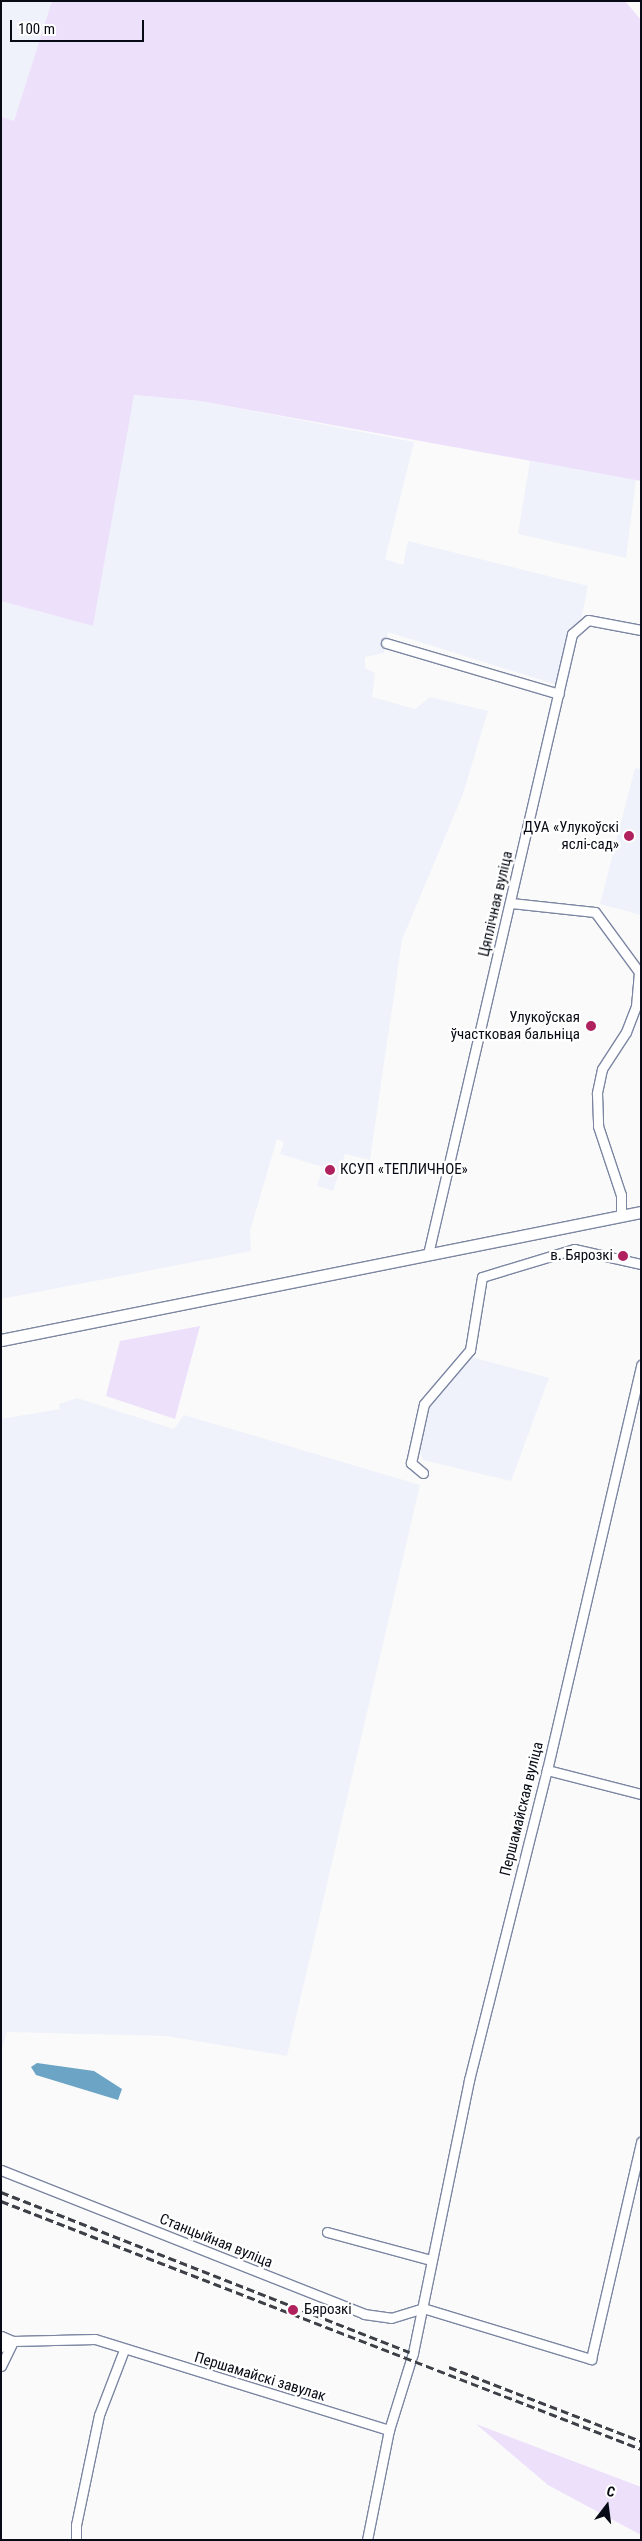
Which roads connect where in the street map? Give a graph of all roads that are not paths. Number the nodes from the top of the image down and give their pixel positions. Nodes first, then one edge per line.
1 (641, 630) edge
2 (386, 643) dead end
3 (559, 694) junction
4 (511, 903) junction
5 (641, 1212) edge
6 (621, 1214) junction
7 (428, 1254) junction
8 (641, 1264) edge
9 (1, 1340) edge
10 (641, 1365) edge
11 (423, 1473) dead end
12 (547, 1770) junction
13 (641, 1794) edge
14 (641, 2142) edge
15 (1, 2170) edge
16 (327, 2232) dead end
17 (432, 2260) junction
18 (422, 2308) junction
19 (1, 2336) edge
20 (13, 2341) junction
21 (1, 2347) edge
22 (124, 2350) junction
23 (1, 2366) edge
24 (389, 2430) junction
25 (76, 2540) edge
26 (366, 2540) edge

1 - 3 street, Цяплічная вуліца
2 - 3 street
3 - 4 street, Цяплічная вуліца
4 - 6 street
4 - 7 street, Цяплічная вуліца
5 - 6 main road
6 - 7 main road
7 - 9 main road
8 - 11 street
10 - 12 street, Першамайская вуліца
12 - 13 street
12 - 17 street, Першамайская вуліца
14 - 18 street
15 - 18 street, Станцыйная вуліца
16 - 17 street
17 - 18 street, Першамайская вуліца
18 - 24 street, Першамайская вуліца
19 - 20 street
20 - 21 street
20 - 22 street, Першамайскі завулак
20 - 23 street
22 - 24 street, Першамайскі завулак
22 - 25 street
24 - 26 street

